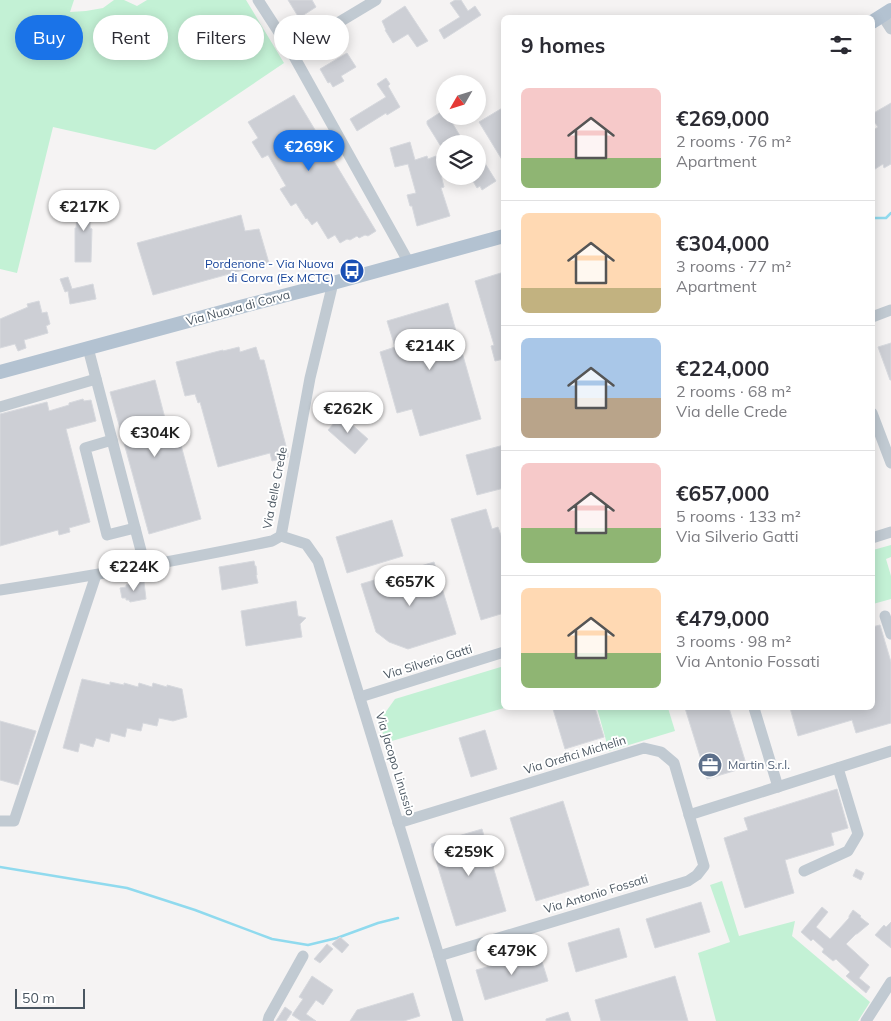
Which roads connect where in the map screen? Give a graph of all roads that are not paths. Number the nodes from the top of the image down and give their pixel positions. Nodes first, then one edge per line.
1 (258, 0) edge
2 (376, 0) edge
3 (349, 16) edge
4 (882, 16) edge
5 (274, 25) edge
6 (891, 29) edge
7 (296, 60) edge
8 (501, 237) edge
9 (408, 262) junction
10 (334, 283) junction
11 (891, 310) edge
12 (875, 316) edge
13 (88, 348) junction
14 (0, 372) edge
15 (96, 379) junction
16 (0, 408) edge
17 (875, 421) edge
18 (112, 440) junction
19 (891, 463) edge
20 (135, 528) junction
21 (891, 532) edge
22 (281, 536) junction
23 (875, 537) edge
24 (145, 566) junction
25 (96, 575) junction
26 (0, 590) edge
27 (885, 616) dead end
28 (891, 634) edge
29 (501, 653) edge
30 (360, 697) junction
31 (755, 710) edge
32 (891, 751) edge
33 (838, 768) junction
34 (778, 787) junction
35 (689, 816) junction
36 (0, 821) edge
37 (398, 823) junction
38 (804, 872) dead end
39 (303, 956) dead end
40 (439, 956) junction
41 (891, 982) edge
42 (268, 1021) edge
43 (458, 1021) edge
44 (866, 1021) edge

1 - 5 street
2 - 3 street
4 - 6 street
7 - 9 street
8 - 9 main road, Via Nuova di Corva
9 - 10 main road, Via Nuova di Corva
10 - 13 main road, Via Nuova di Corva
10 - 22 street, Via delle Crede
11 - 12 street
13 - 14 main road, Via Nuova di Corva
13 - 15 street
15 - 16 street
15 - 18 street
17 - 19 street
18 - 20 street
18 - 20 street
20 - 24 street
21 - 23 street
22 - 24 street, Via delle Crede
22 - 30 street, Via Jacopo Linussio
24 - 25 street, Via delle Crede
25 - 26 street, Via delle Crede
25 - 36 street
27 - 28 street
29 - 30 street, Via Silverio Gatti
30 - 37 street, Via Jacopo Linussio
31 - 34 street
32 - 33 street
33 - 34 street
33 - 38 street
34 - 35 street
35 - 37 street, Via Orefici Michelin
35 - 40 street, Via Antonio Fossati
37 - 40 street, Via Jacopo Linussio
39 - 42 street
40 - 43 street, Via Jacopo Linussio
41 - 44 street

